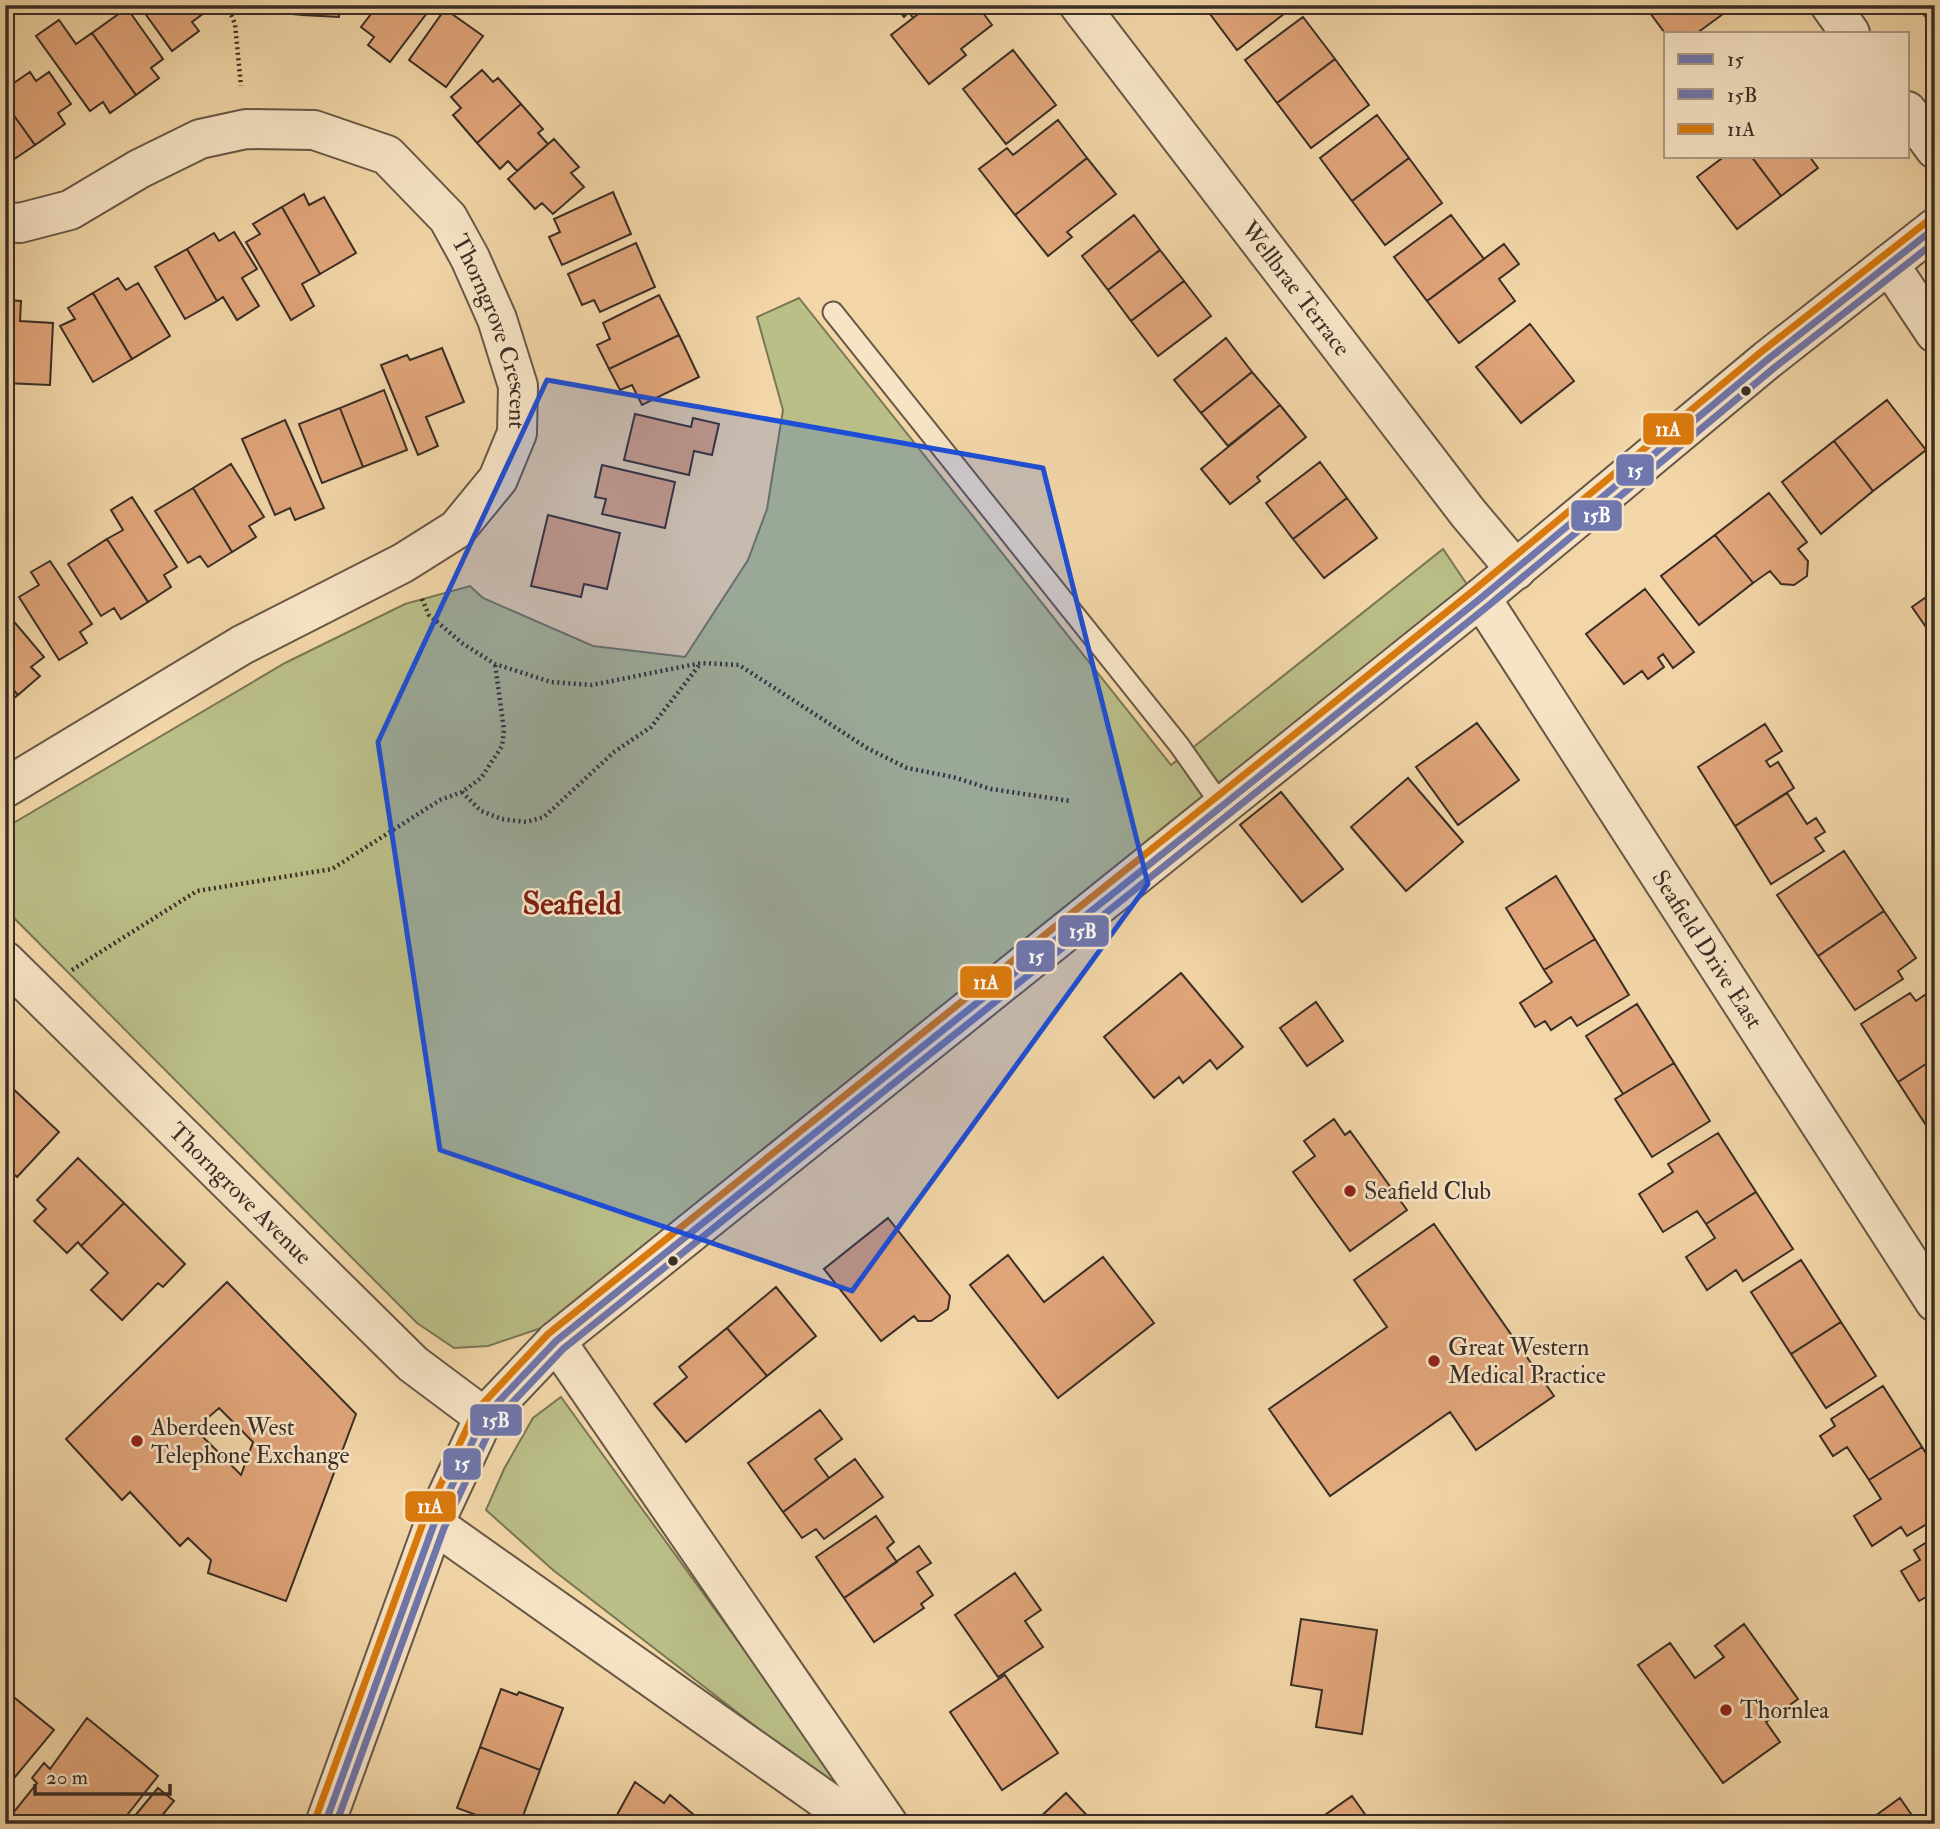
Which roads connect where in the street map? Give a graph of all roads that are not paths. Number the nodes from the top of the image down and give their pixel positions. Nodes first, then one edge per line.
1 (1079, 5) edge
2 (1830, 5) edge
3 (1849, 32) edge
4 (1909, 114) edge
5 (1935, 149) edge
6 (5, 222) edge
7 (1935, 228) edge
8 (1889, 264) junction
9 (833, 312) dead end
10 (1935, 333) edge
11 (1516, 570) junction
12 (1481, 598) junction
13 (5, 788) edge
14 (1222, 806) junction
15 (5, 961) edge
16 (1935, 1302) edge
17 (556, 1340) junction
18 (484, 1417) junction
19 (434, 1524) junction
20 (325, 1824) edge
21 (859, 1824) edge
22 (888, 1824) edge

1 - 11 street, Wellbrae Terrace
2 - 3 street
4 - 5 street
6 - 13 street, Thorngrove Crescent
7 - 8 street
8 - 10 street
8 - 11 street
9 - 14 lane
11 - 12 street
12 - 14 street
12 - 16 street, Seafield Drive East
14 - 17 street
15 - 18 street, Thorngrove Avenue
17 - 18 street
17 - 22 street
18 - 19 street
19 - 20 street
19 - 21 street

